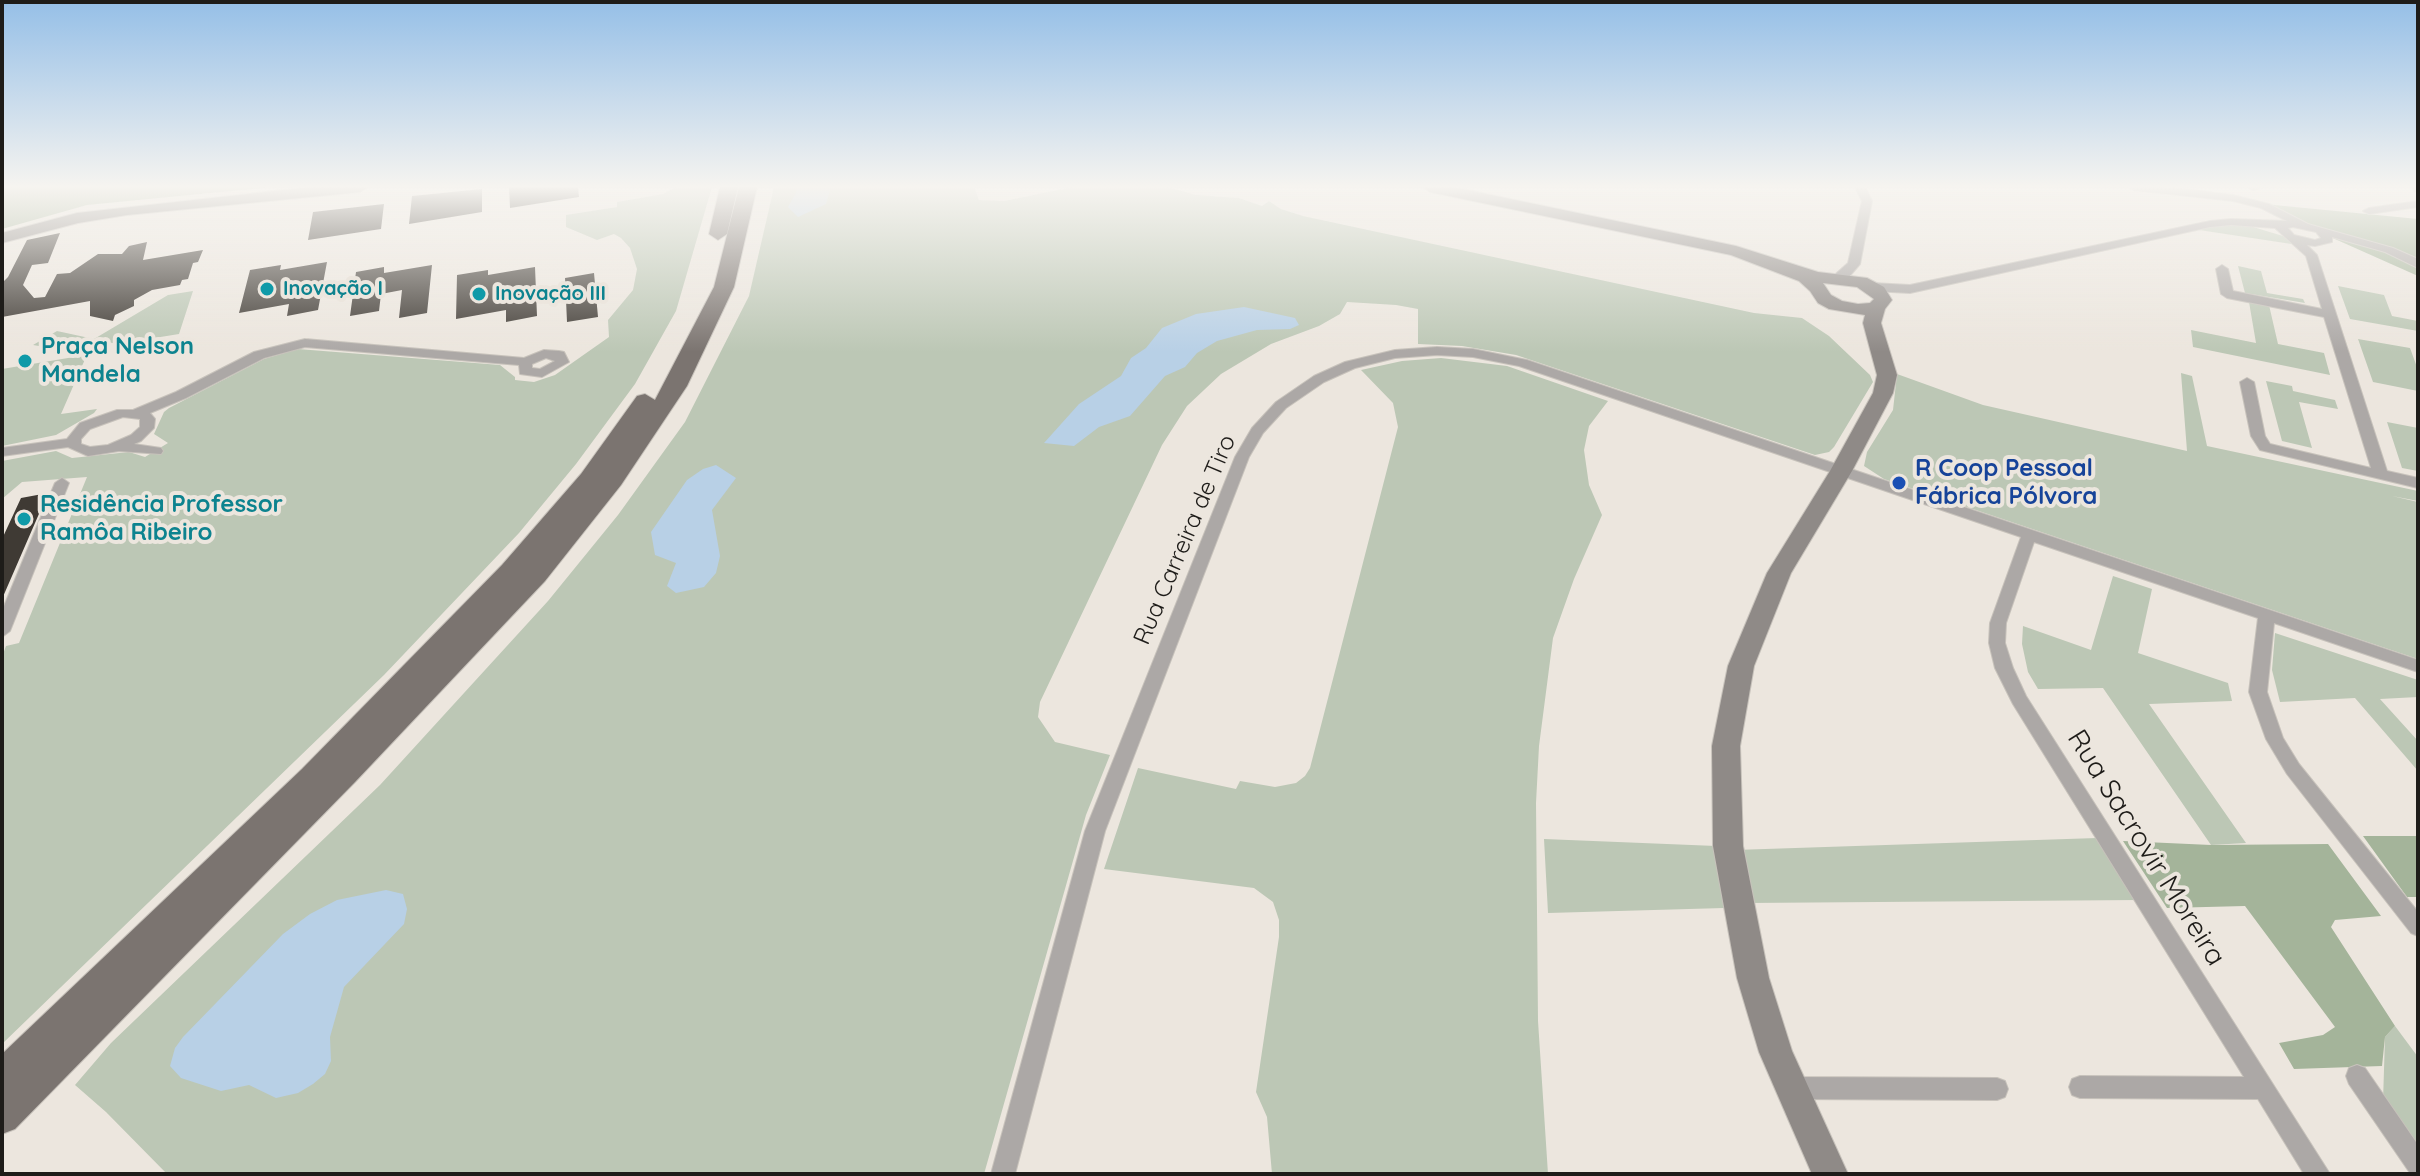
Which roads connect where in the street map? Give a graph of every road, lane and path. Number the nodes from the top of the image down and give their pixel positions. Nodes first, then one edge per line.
1 (717, 242) edge
2 (735, 242) edge
3 (1699, 242) edge
4 (1859, 242) edge
5 (2133, 242) edge
6 (2297, 242) edge
7 (2319, 242) edge
8 (2350, 242) edge
9 (2311, 255) junction
10 (2041, 263) junction
11 (1854, 264) junction
12 (2418, 264) edge
13 (2222, 269) dead end
14 (1829, 282) junction
15 (1870, 286) junction
16 (1879, 306) junction
17 (1843, 308) junction
18 (2329, 314) junction
19 (1872, 331) junction
20 (526, 362) dead end
21 (2247, 382) dead end
22 (143, 416) junction
23 (75, 438) junction
24 (2, 452) edge
25 (1841, 471) junction
26 (2381, 475) junction
27 (62, 483) dead end
28 (2418, 483) edge
29 (2029, 535) junction
30 (2267, 615) junction
31 (2, 631) edge
32 (2418, 666) edge
33 (2418, 927) edge
34 (2357, 1076) dead end
35 (2, 1079) edge
36 (2080, 1087) dead end
37 (1790, 1088) junction
38 (2264, 1088) junction
39 (1997, 1089) dead end
40 (2, 1116) edge
41 (2418, 1165) edge
42 (1003, 1174) edge
43 (1830, 1174) edge
44 (2318, 1174) edge

1 - 35 main road
2 - 40 main road
3 - 14 street
4 - 11 street
5 - 10 street
6 - 9 street
7 - 9 street
8 - 12 street
9 - 18 street
10 - 15 street
10 - 16 street
11 - 14 street
11 - 15 street
13 - 18 street
14 - 15 street
14 - 17 street
15 - 16 street
16 - 17 street
16 - 19 street
17 - 19 street
18 - 26 street
19 - 25 street
20 - 22 street
21 - 26 street
22 - 23 street
22 - 23 street
23 - 24 street
25 - 29 street, Rua Carreira de Tiro
25 - 37 street
25 - 42 street, Rua Carreira de Tiro
26 - 28 street
27 - 31 street
29 - 30 street, Rua Carreira de Tiro
29 - 38 street, Rua Sacrovir Moreira
30 - 32 street, Rua Carreira de Tiro
30 - 33 street
34 - 41 street
36 - 38 street
37 - 39 street
37 - 43 street
38 - 44 street, Rua Sacrovir Moreira

